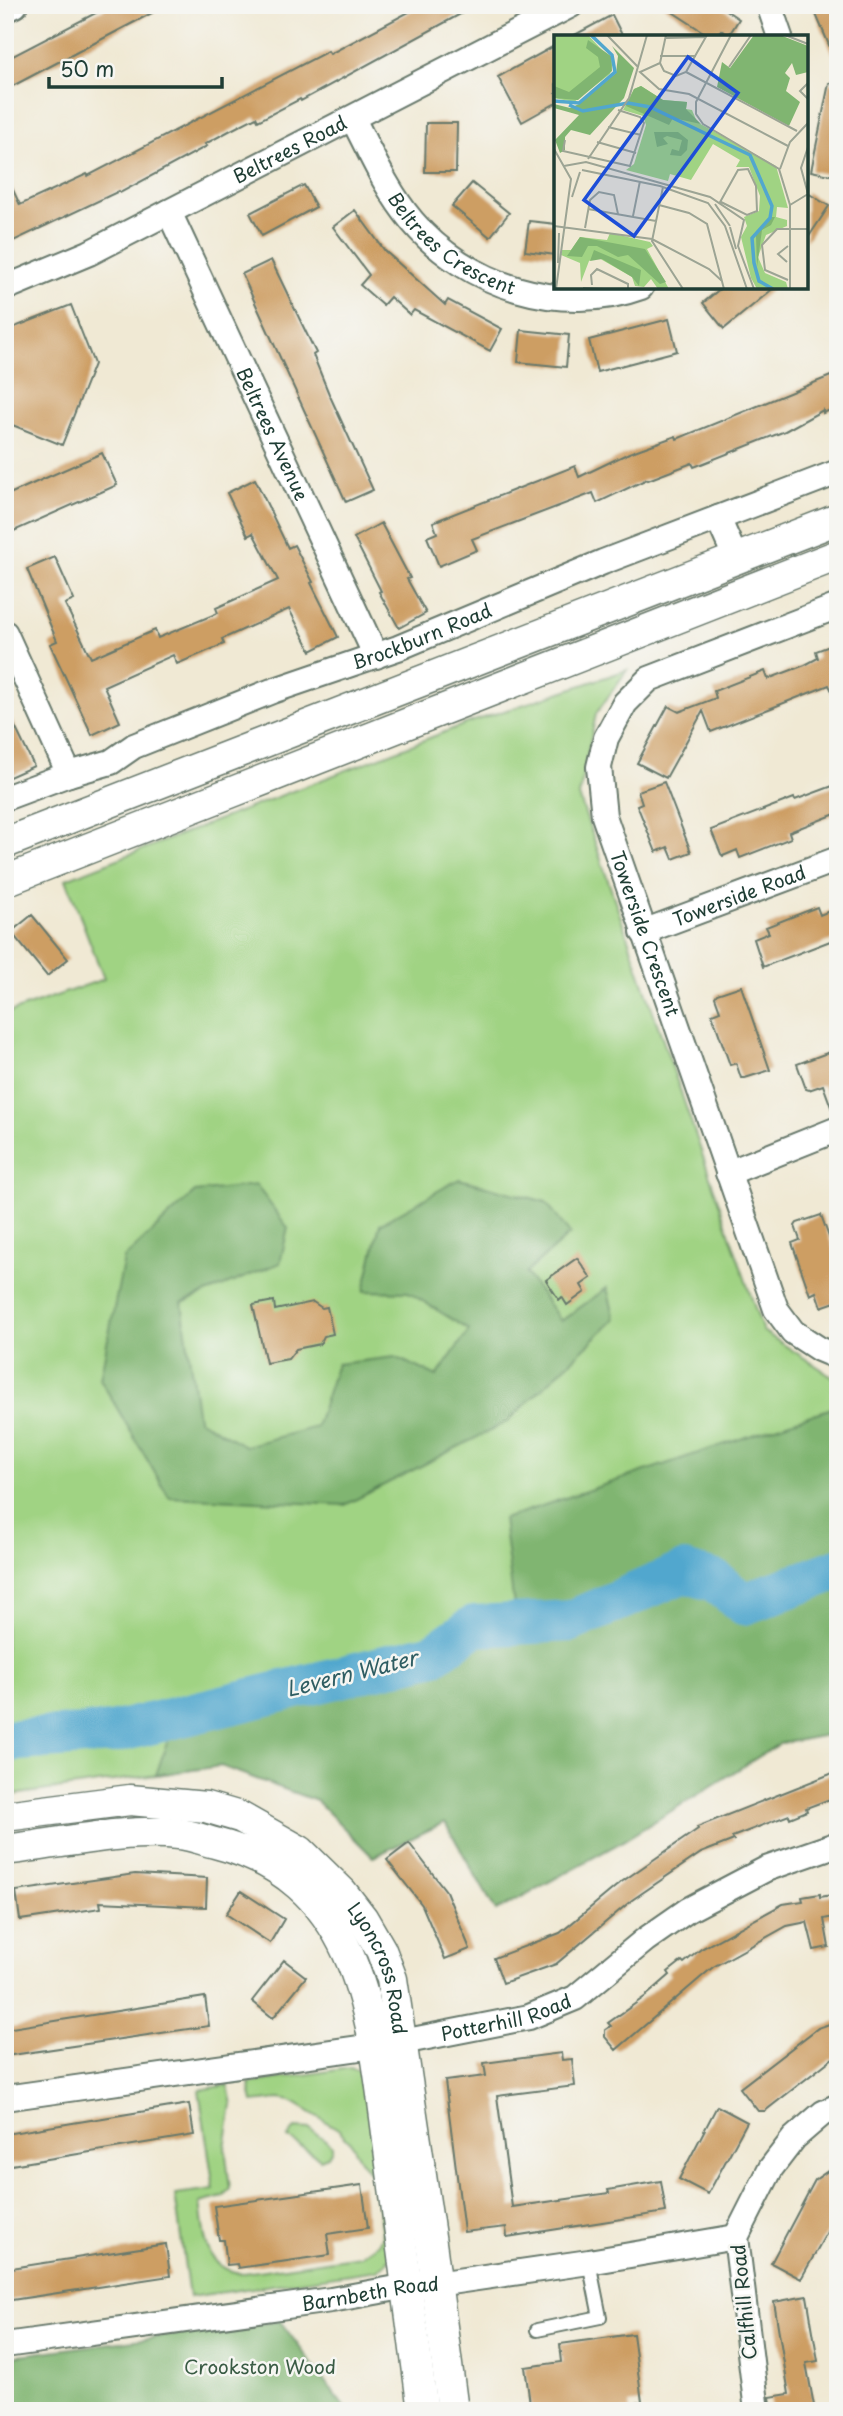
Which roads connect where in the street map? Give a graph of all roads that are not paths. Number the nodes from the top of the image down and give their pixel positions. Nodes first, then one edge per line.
1 (15, 5) edge
2 (571, 5) edge
3 (769, 5) edge
4 (5, 10) edge
5 (779, 35) edge
6 (353, 119) junction
7 (169, 212) junction
8 (5, 288) edge
9 (634, 289) edge
10 (838, 472) edge
11 (718, 518) junction
12 (838, 519) edge
13 (838, 555) edge
14 (736, 559) junction
15 (838, 606) edge
16 (5, 633) edge
17 (376, 656) junction
18 (239, 751) junction
19 (69, 774) junction
20 (251, 784) junction
21 (5, 798) edge
22 (5, 842) edge
23 (838, 859) edge
24 (5, 881) edge
25 (643, 932) junction
26 (838, 1129) edge
27 (728, 1173) junction
28 (838, 1357) edge
29 (5, 1816) edge
30 (838, 1844) edge
31 (5, 1850) edge
32 (388, 2044) junction
33 (5, 2098) edge
34 (838, 2106) edge
35 (736, 2237) junction
36 (589, 2262) junction
37 (422, 2285) junction
38 (537, 2329) dead end
39 (5, 2345) edge
40 (423, 2411) edge
41 (453, 2411) edge
42 (757, 2411) edge

1 - 4 street
2 - 6 street, Beltrees Road
3 - 5 street
6 - 7 street, Beltrees Road
6 - 9 street, Beltrees Crescent
7 - 8 street, Beltrees Road
7 - 17 street, Beltrees Avenue
10 - 11 street, Brockburn Road
11 - 14 street
11 - 17 street, Brockburn Road
12 - 14 street, Brockburn Road
13 - 20 street
14 - 18 street, Brockburn Road
15 - 25 street, Towerside Crescent
16 - 19 street
17 - 19 street, Brockburn Road
18 - 20 street
18 - 22 street, Brockburn Road
19 - 21 street, Brockburn Road
20 - 24 street
23 - 25 street, Towerside Road
25 - 27 street, Towerside Crescent
26 - 27 street
27 - 28 street, Towerside Crescent
29 - 32 street, Lyoncross Road
30 - 32 street, Potterhill Road
31 - 32 street, Lyoncross Road
32 - 33 street, Potterhill Road
32 - 37 street, Lyoncross Road
34 - 35 street, Calfhill Road
35 - 36 street, Barnbeth Road
35 - 42 street, Calfhill Road
36 - 37 street, Barnbeth Road
36 - 38 lane
37 - 39 street, Barnbeth Road
37 - 40 street, Lyoncross Road
37 - 41 street, Lyoncross Road

